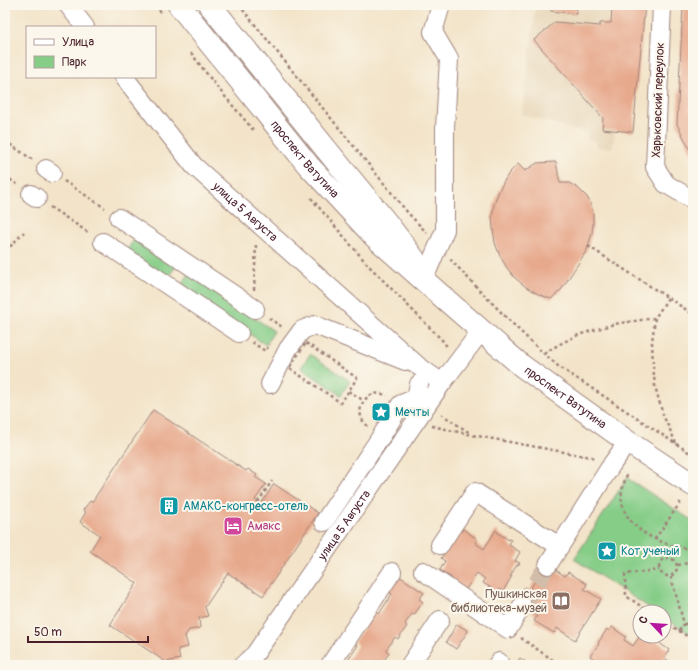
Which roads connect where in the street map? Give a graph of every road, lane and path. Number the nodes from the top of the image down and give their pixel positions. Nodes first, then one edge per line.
1 (68, 5) edge
2 (179, 5) edge
3 (210, 5) edge
4 (441, 5) edge
5 (662, 5) edge
6 (84, 26) edge
7 (125, 78) edge
8 (5, 141) edge
9 (34, 196) dead end
10 (693, 200) edge
11 (119, 218) joint
12 (24, 232) dead end
13 (256, 239) dead end
14 (103, 242) joint
15 (588, 246) dead end
16 (6, 251) edge
17 (426, 274) junction
18 (668, 298) junction
19 (445, 299) junction
20 (254, 309) joint
21 (693, 314) edge
22 (655, 318) junction
23 (481, 331) junction
24 (239, 333) dead end
25 (306, 343) dead end
26 (544, 353) dead end
27 (417, 365) junction
28 (289, 368) dead end
29 (442, 383) junction
30 (270, 384) dead end
31 (349, 391) junction
32 (413, 398) junction
33 (364, 401) junction
34 (429, 425) dead end
35 (376, 432) junction
36 (472, 435) junction
37 (628, 442) junction
38 (676, 444) dead end
39 (602, 460) dead end
40 (627, 475) dead end
41 (272, 481) dead end
42 (689, 491) edge
43 (258, 502) dead end
44 (324, 522) dead end
45 (655, 539) junction
46 (440, 545) dead end
47 (559, 546) junction
48 (693, 548) edge
49 (693, 562) edge
50 (548, 565) tunnel mouth
51 (678, 565) junction
52 (659, 570) junction
53 (423, 571) dead end
54 (392, 572) dead end
55 (671, 577) junction
56 (638, 604) edge
57 (522, 606) tunnel mouth
58 (440, 620) dead end
59 (693, 622) edge
60 (684, 624) junction
61 (672, 626) edge
62 (508, 629) junction
63 (679, 631) junction
64 (693, 640) edge
65 (244, 665) edge
66 (330, 665) edge
67 (410, 665) edge
68 (560, 665) edge

1 - 6 street
2 - 19 main road, проспект Ватутина
3 - 17 main road, проспект Ватутина
4 - 17 street
5 - 10 street, Харьковский переулок
7 - 27 street, улица 5 Августа
8 - 11 path
9 - 14 path
11 - 20 street
12 - 16 path
13 - 20 path
14 - 24 street
15 - 18 path
17 - 19 main road, проспект Ватутина
18 - 21 path
18 - 22 path
19 - 23 main road, проспект Ватутина
22 - 26 path
22 - 38 path
23 - 29 street, улица 5 Августа
23 - 37 main road, проспект Ватутина
25 - 31 path
27 - 29 street, улица 5 Августа
27 - 30 street
28 - 31 path
29 - 32 street, улица 5 Августа
31 - 33 path
32 - 33 path
32 - 35 street
32 - 36 path
32 - 65 street, улица 5 Августа
33 - 35 path
34 - 36 path
35 - 44 street
36 - 39 path
37 - 42 main road, проспект Ватутина
37 - 47 street
40 - 45 path
41 - 43 path
42 - 45 path
45 - 48 path
46 - 47 street
47 - 50 street
49 - 51 path
51 - 52 path
51 - 55 path
52 - 55 path
52 - 56 path
53 - 62 street
54 - 66 street
55 - 60 path
57 - 62 street
58 - 67 street
59 - 60 path
60 - 63 path
61 - 63 path
62 - 68 path
63 - 64 path

